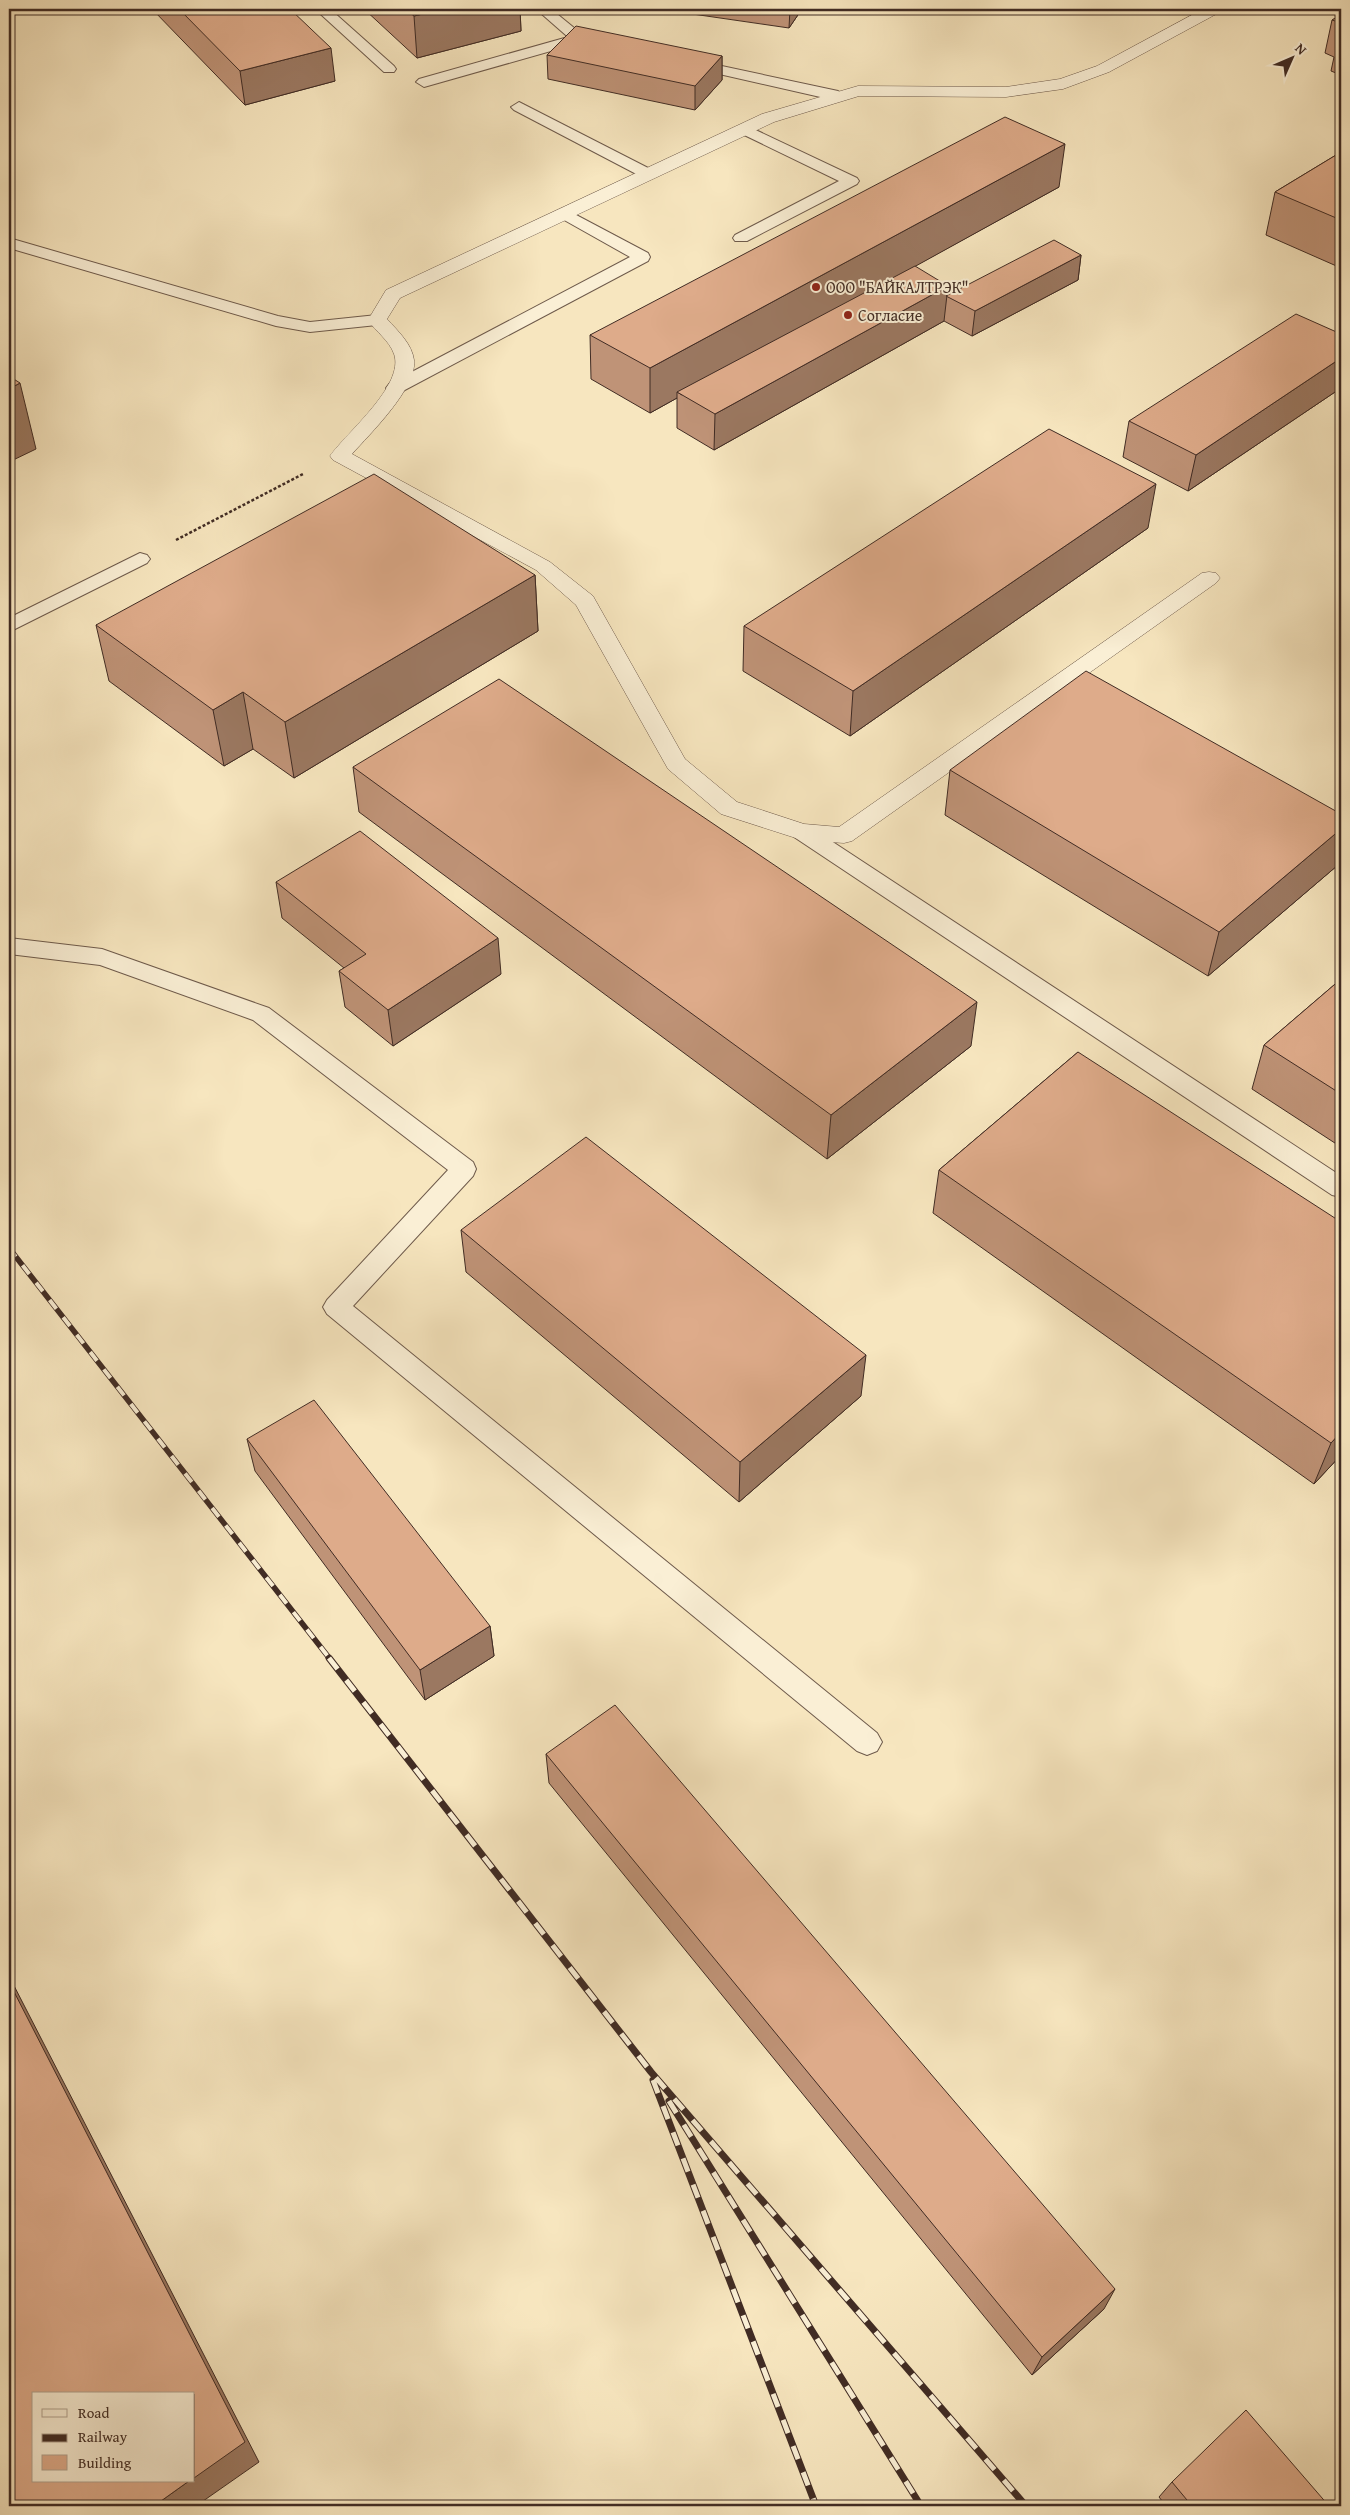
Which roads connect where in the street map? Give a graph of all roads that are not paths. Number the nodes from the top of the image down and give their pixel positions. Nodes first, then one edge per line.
1 (322, 9) edge
2 (543, 9) edge
3 (1214, 9) edge
4 (579, 39) junction
5 (618, 47) edge
6 (675, 60) edge
7 (389, 70) dead end
8 (424, 82) dead end
9 (838, 96) junction
10 (519, 107) dead end
11 (743, 129) junction
12 (648, 174) junction
13 (563, 213) junction
14 (741, 238) dead end
15 (9, 243) edge
16 (377, 320) junction
17 (395, 388) junction
18 (140, 559) road end
19 (1209, 578) dead end
20 (9, 626) edge
21 (802, 832) junction
22 (9, 946) edge
23 (1341, 1188) edge
24 (868, 1742) dead end

1 - 7 lane
2 - 4 lane
3 - 9 street
4 - 5 lane
4 - 8 lane
6 - 9 lane
9 - 11 street
10 - 12 lane
11 - 12 street
11 - 14 lane
12 - 13 street
13 - 16 street
13 - 17 lane
15 - 16 lane
16 - 17 street
17 - 21 street
18 - 20 lane
19 - 21 street
21 - 23 lane
22 - 24 lane

